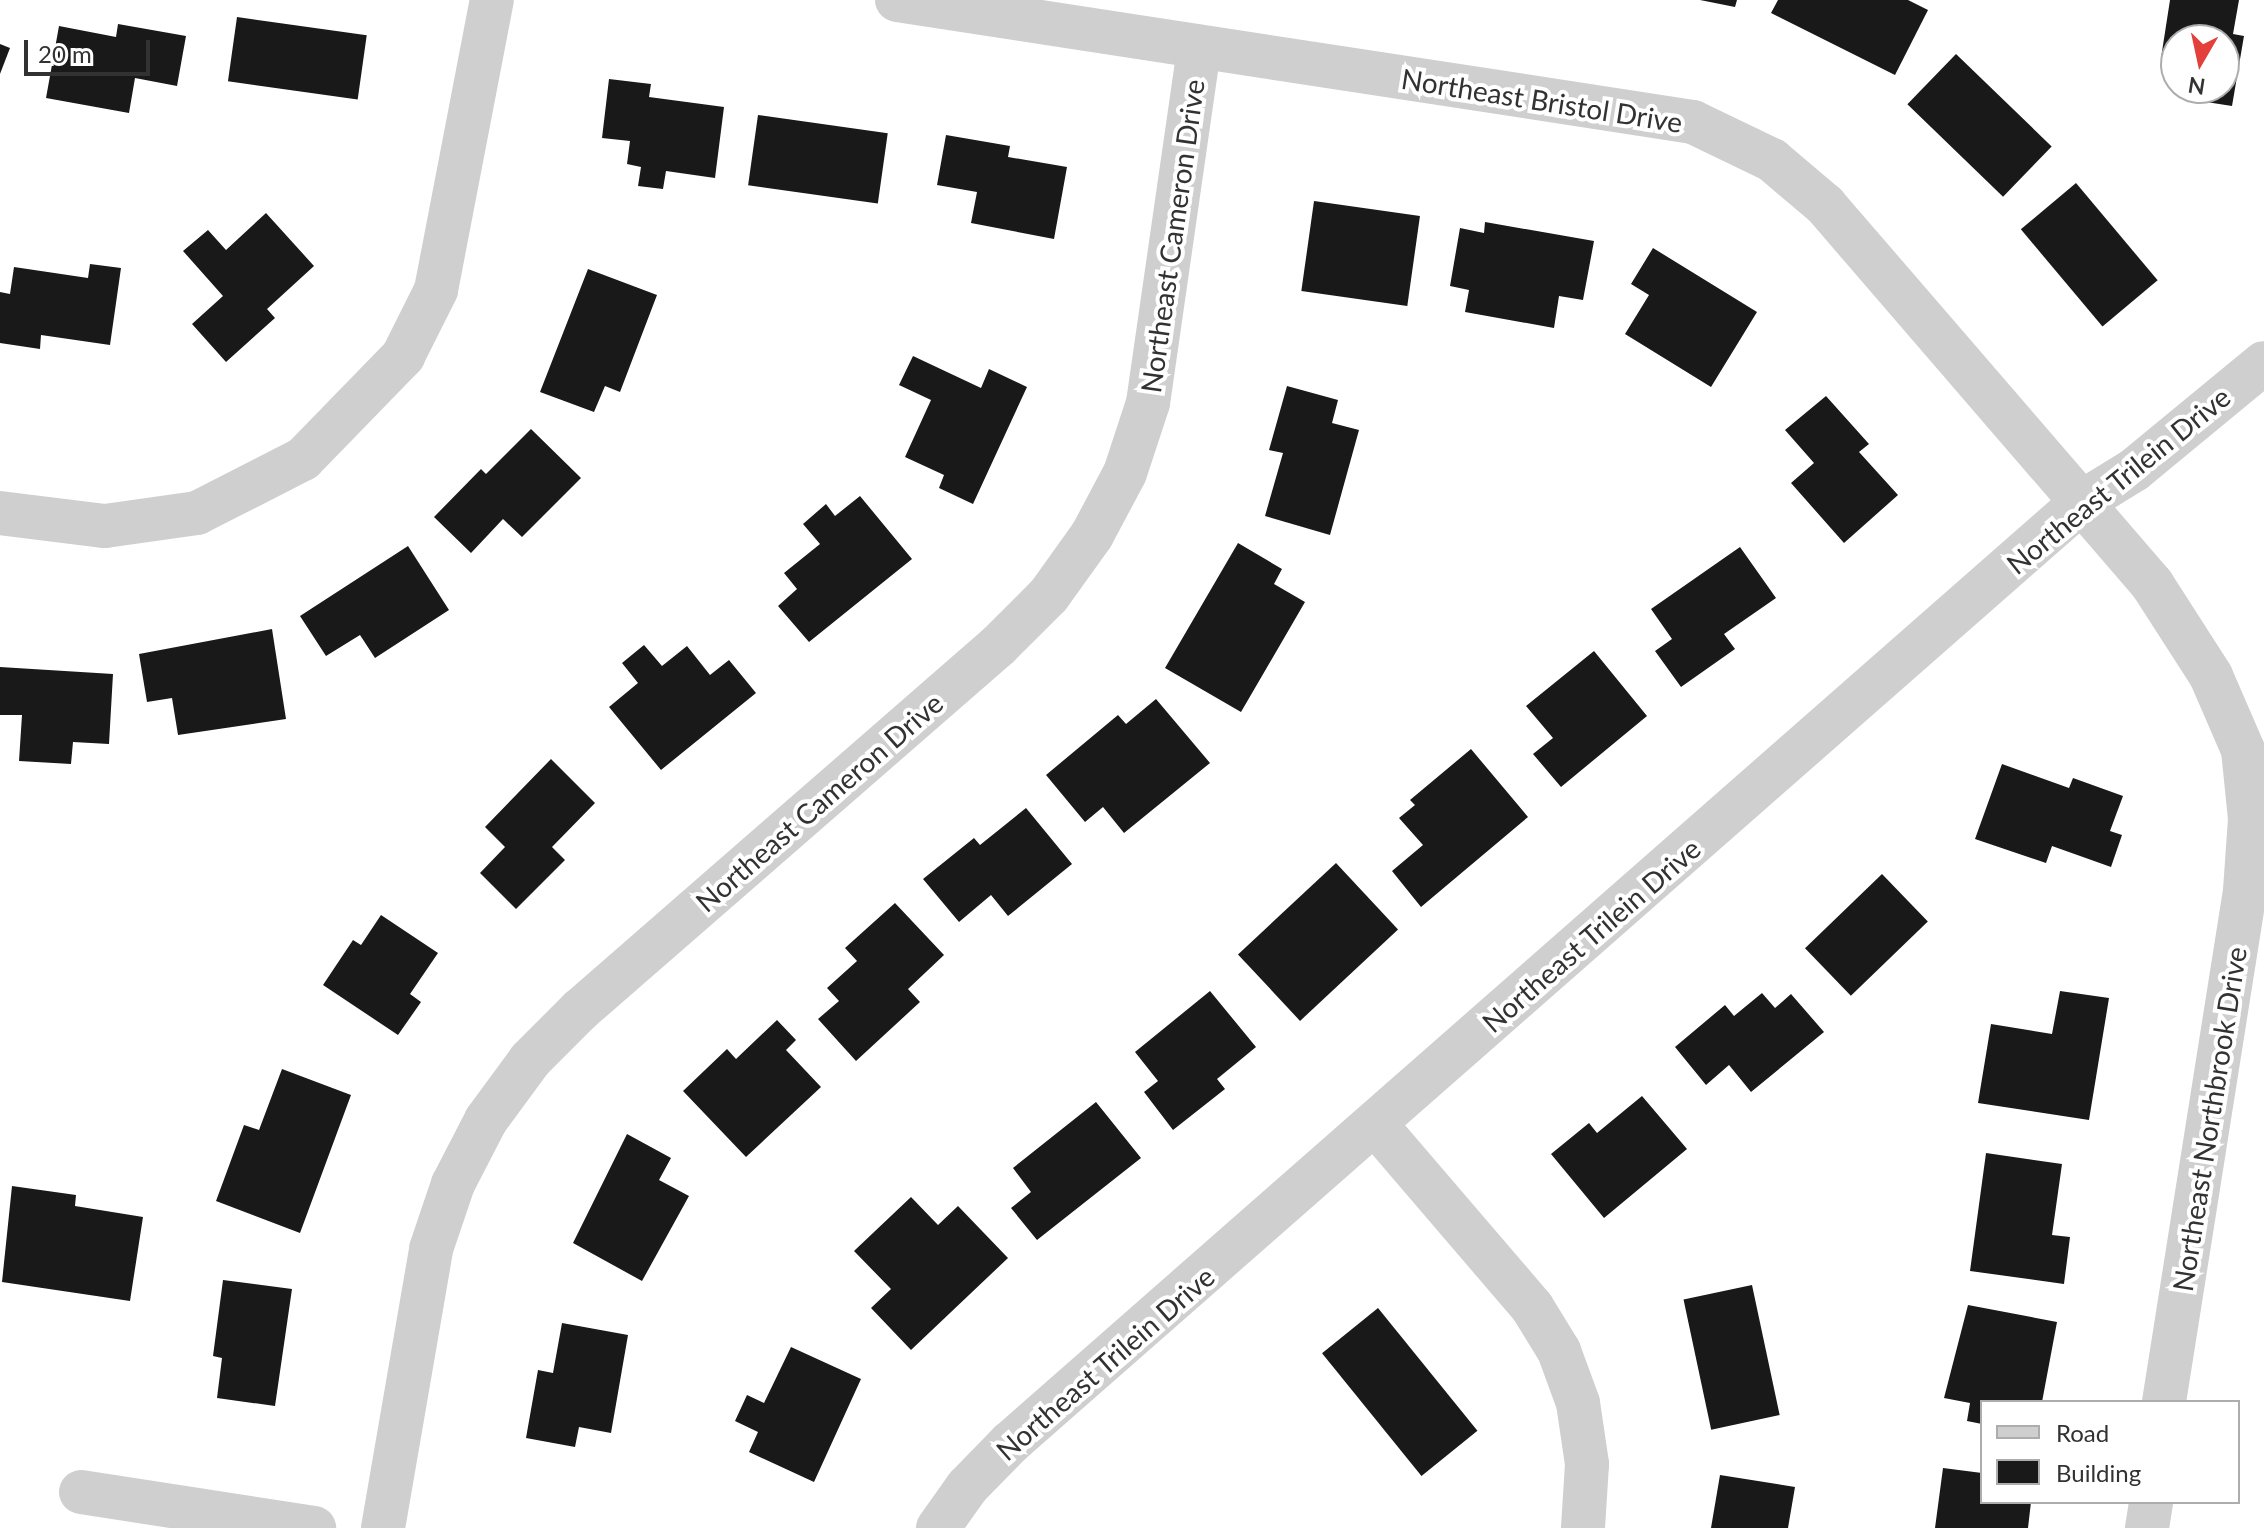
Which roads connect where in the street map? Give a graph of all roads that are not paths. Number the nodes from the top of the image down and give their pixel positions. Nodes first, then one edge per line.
1 (492, 0) edge
2 (897, 0) edge
3 (1199, 48) junction
4 (2264, 363) edge
5 (2082, 502) junction
6 (0, 513) edge
7 (1376, 1125) junction
8 (2164, 1400) edge
9 (81, 1492) dead end
10 (2151, 1504) edge
11 (314, 1528) edge
12 (383, 1528) edge
13 (938, 1528) edge
14 (1583, 1528) edge
15 (2147, 1528) edge

1 - 6 street
2 - 3 street, Northeast Bristol Drive
3 - 5 street, Northeast Bristol Drive
3 - 12 street, Northeast Cameron Drive
4 - 5 street, Northeast Trilein Drive
5 - 7 street, Northeast Trilein Drive
5 - 8 street, Northeast Northbrook Drive
7 - 13 street, Northeast Trilein Drive
7 - 14 street
9 - 11 street
10 - 15 street

